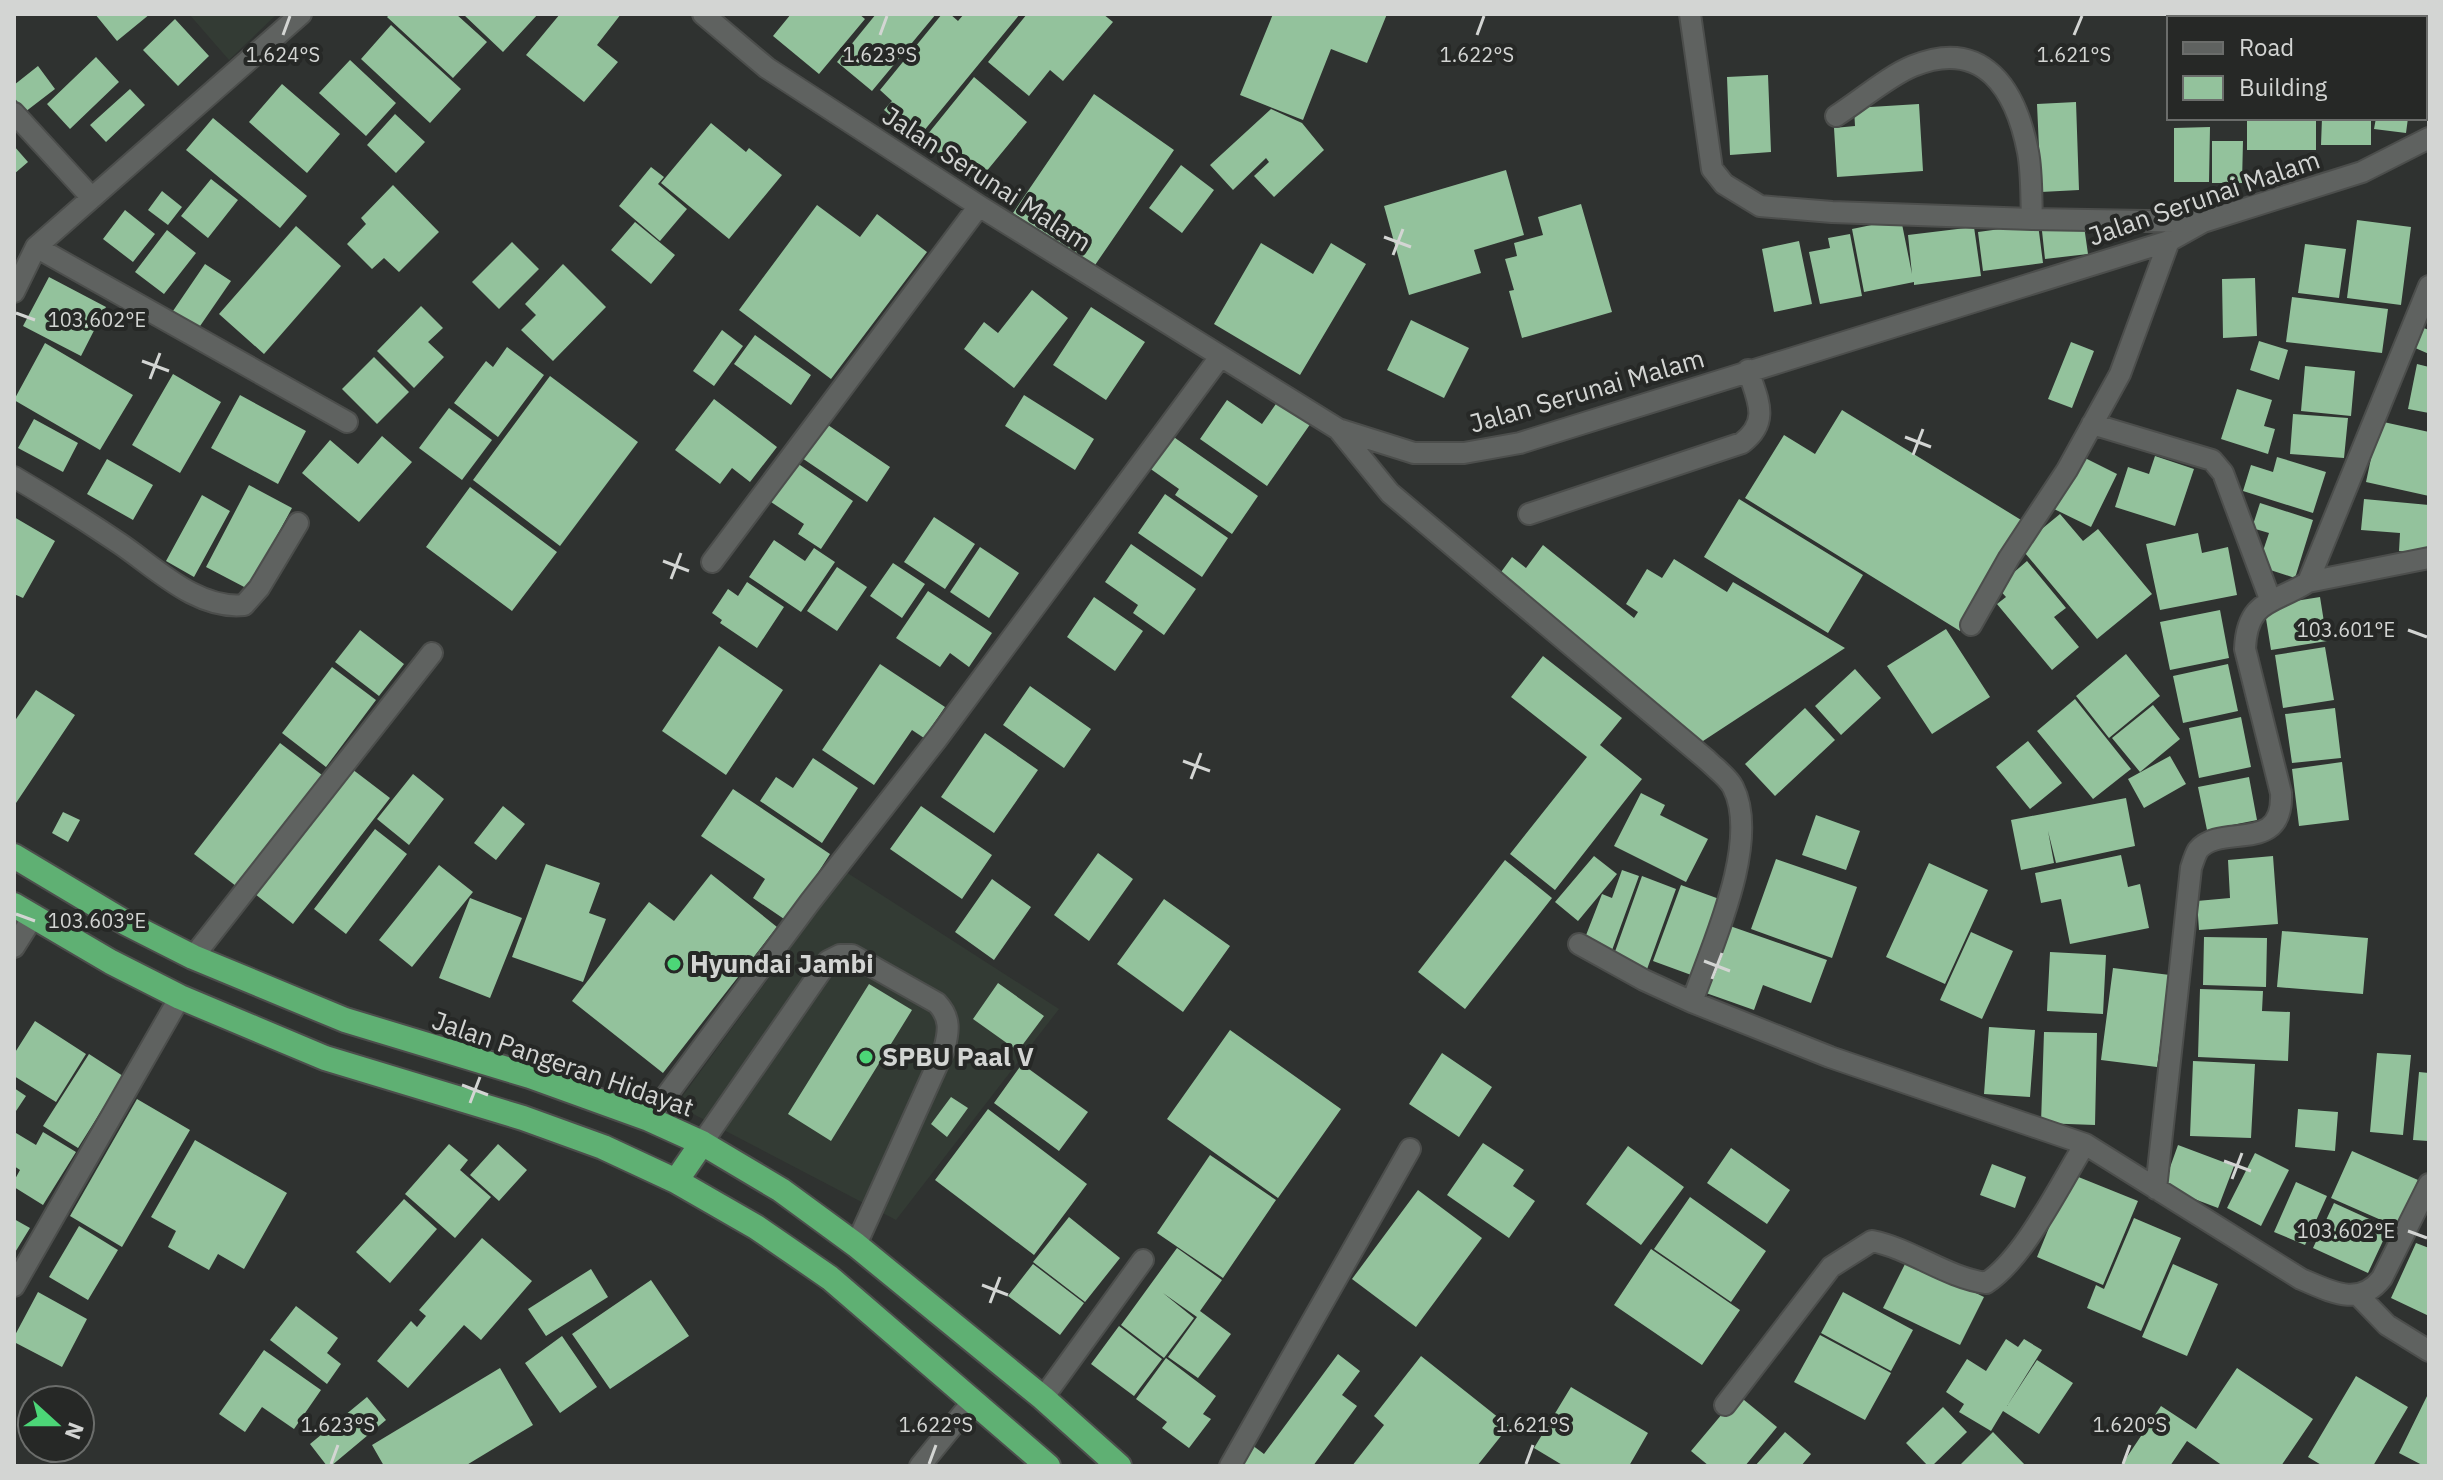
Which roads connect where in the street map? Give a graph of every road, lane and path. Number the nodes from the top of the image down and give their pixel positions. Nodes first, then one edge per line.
1 (301, 14) edge
2 (703, 14) edge
3 (1690, 14) edge
4 (14, 113) edge
5 (1836, 116) dead end
6 (2429, 138) edge
7 (92, 198) junction
8 (979, 206) junction
9 (2032, 219) junction
10 (2203, 222) junction
11 (2169, 241) junction
12 (36, 247) junction
13 (2429, 286) edge
14 (14, 292) edge
15 (1220, 357) junction
16 (1748, 370) junction
17 (347, 422) dead end
18 (2092, 424) junction
19 (1338, 429) junction
20 (14, 477) edge
21 (1529, 514) dead end
22 (298, 523) dead end
23 (2429, 558) edge
24 (712, 562) dead end
25 (2308, 582) junction
26 (2270, 599) junction
27 (1971, 625) dead end
28 (432, 653) dead end
29 (14, 856) edge
30 (24, 911) edge
31 (1579, 944) dead end
32 (14, 947) edge
33 (193, 957) junction
34 (180, 997) junction
35 (1692, 1002) junction
36 (649, 1119) junction
37 (702, 1143) junction
38 (2085, 1144) junction
39 (1410, 1149) dead end
40 (676, 1181) junction
41 (2429, 1184) edge
42 (2156, 1189) junction
43 (856, 1245) junction
44 (1143, 1260) dead end
45 (830, 1278) junction
46 (14, 1286) edge
47 (2358, 1295) junction
48 (2429, 1351) edge
49 (1043, 1398) junction
50 (973, 1401) junction
51 (1725, 1405) dead end
52 (920, 1466) edge
53 (1048, 1466) edge
54 (1119, 1466) edge
55 (1230, 1466) edge

1 - 7 street
2 - 8 street, Jalan Serunai Malam
3 - 9 street
4 - 7 street
5 - 9 street
6 - 10 street, Jalan Serunai Malam
7 - 12 street
8 - 15 street, Jalan Serunai Malam
8 - 24 street
9 - 10 street
10 - 11 street, Jalan Serunai Malam
11 - 16 street, Jalan Serunai Malam
11 - 18 street
12 - 14 street
12 - 17 street
13 - 25 street
15 - 19 street, Jalan Serunai Malam
15 - 36 street
16 - 19 street, Jalan Serunai Malam
16 - 21 street
18 - 26 street
18 - 27 street
19 - 35 street
20 - 22 street
23 - 25 street
25 - 26 street
26 - 42 street
28 - 33 street
29 - 33 highway, Jalan Pangeran Hidayat
30 - 32 street
30 - 34 highway
31 - 35 street
33 - 36 highway, Jalan Pangeran Hidayat
34 - 40 highway
34 - 46 street
35 - 38 street
36 - 37 highway, Jalan Pangeran Hidayat
37 - 40 highway
37 - 43 highway, Jalan Pangeran Hidayat
37 - 43 street
38 - 42 street
38 - 51 street
39 - 55 street
40 - 45 highway
41 - 47 street
42 - 47 street
43 - 45 highway
43 - 49 highway, Jalan Pangeran Hidayat
44 - 49 street
45 - 50 highway
47 - 48 street
49 - 54 highway, Jalan Pangeran Hidayat
50 - 52 street
50 - 53 highway

